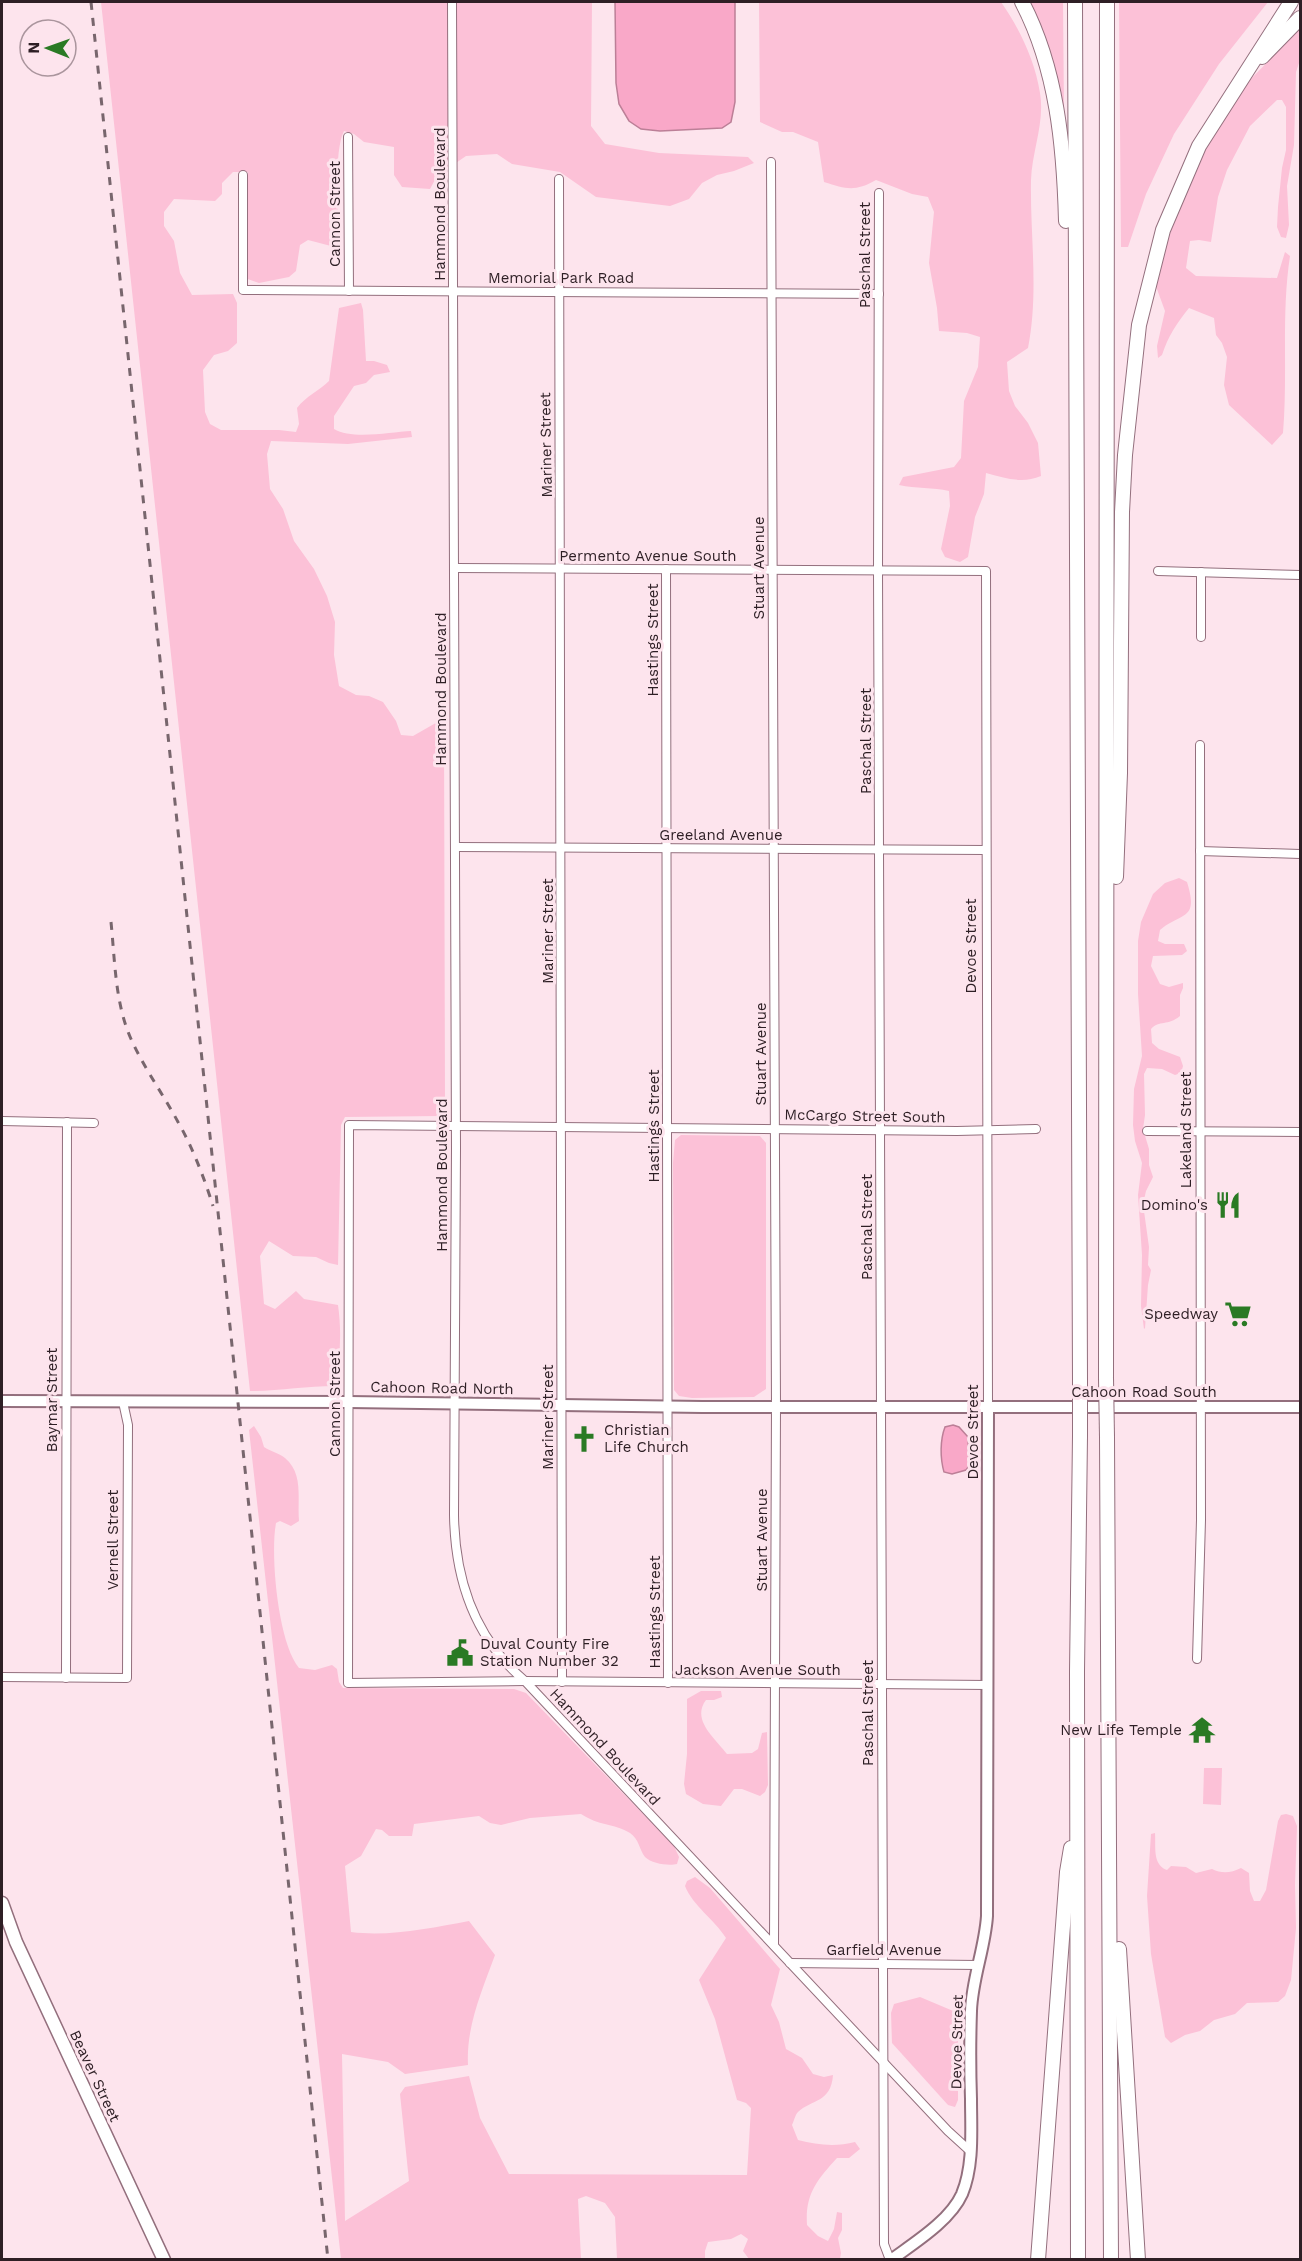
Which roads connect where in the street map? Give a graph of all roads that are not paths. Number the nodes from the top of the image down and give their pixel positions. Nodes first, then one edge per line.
1 (453, 2) edge
2 (1022, 2) edge
3 (1075, 2) edge
4 (1107, 2) edge
5 (1291, 2) edge
6 (1300, 18) edge
7 (1249, 69) junction
8 (348, 137) dead end
9 (771, 162) dead end
10 (243, 175) dead end
11 (559, 179) dead end
12 (879, 193) dead end
13 (349, 291) junction
14 (453, 291) junction
15 (560, 292) junction
16 (772, 293) junction
17 (879, 294) junction
18 (1075, 298) junction
19 (454, 568) junction
20 (561, 569) junction
21 (666, 570) junction
22 (773, 570) junction
23 (878, 571) junction
24 (986, 571) joint
25 (1158, 571) dead end
26 (1201, 572) junction
27 (1300, 575) edge
28 (1201, 637) dead end
29 (1200, 745) dead end
30 (455, 848) junction
31 (560, 848) junction
32 (774, 848) junction
33 (667, 849) junction
34 (880, 850) junction
35 (986, 850) junction
36 (1200, 851) junction
37 (1300, 854) edge
38 (1107, 948) junction
39 (2, 1121) edge
40 (67, 1122) junction
41 (94, 1123) dead end
42 (349, 1125) joint
43 (456, 1125) junction
44 (561, 1126) junction
45 (668, 1128) junction
46 (775, 1128) junction
47 (881, 1129) junction
48 (987, 1130) junction
49 (1036, 1130) dead end
50 (1147, 1131) dead end
51 (1200, 1131) junction
52 (1300, 1132) edge
53 (2, 1401) edge
54 (66, 1402) junction
55 (123, 1402) junction
56 (349, 1402) junction
57 (455, 1404) junction
58 (562, 1405) junction
59 (669, 1406) junction
60 (776, 1406) junction
61 (882, 1406) junction
62 (988, 1407) junction
63 (1201, 1407) junction
64 (1300, 1407) edge
65 (1197, 1659) dead end
66 (2, 1677) edge
67 (66, 1678) junction
68 (525, 1681) junction
69 (562, 1682) junction
70 (348, 1683) joint
71 (668, 1683) junction
72 (775, 1683) junction
73 (882, 1684) junction
74 (988, 1685) junction
75 (1078, 1817) junction
76 (1110, 1830) junction
77 (2, 1903) edge
78 (774, 1946) junction
79 (790, 1963) junction
80 (882, 1964) junction
81 (978, 1965) junction
82 (883, 2061) junction
83 (970, 2151) junction
84 (164, 2259) edge
85 (890, 2259) edge
86 (1038, 2259) edge
87 (1078, 2259) edge
88 (1111, 2259) edge
89 (1138, 2259) edge

1 - 14 street, Hammond Boulevard
2 - 18 highway
3 - 18 highway
4 - 38 highway
5 - 7 highway
6 - 7 highway
7 - 38 highway
8 - 13 street, Cannon Street
9 - 16 street, Stuart Avenue
10 - 13 street, Memorial Park Road
11 - 15 street, Mariner Street
12 - 17 street, Paschal Street
13 - 14 street, Memorial Park Road
14 - 15 street, Memorial Park Road
14 - 19 street, Hammond Boulevard
15 - 16 street, Memorial Park Road
15 - 20 street, Mariner Street
16 - 17 street, Memorial Park Road
16 - 22 street, Stuart Avenue
17 - 23 street, Paschal Street
18 - 75 highway, bridge
19 - 20 street, Permento Avenue South
19 - 30 street, Hammond Boulevard
20 - 21 street, Permento Avenue South
20 - 31 street, Mariner Street
21 - 22 street, Permento Avenue South
21 - 33 street, Hastings Street
22 - 23 street, Permento Avenue South
22 - 32 street, Stuart Avenue
23 - 24 street, Permento Avenue South
23 - 34 street, Paschal Street
24 - 35 street, Devoe Street
25 - 26 street
26 - 27 street
26 - 28 street
29 - 36 street, Lakeland Street
30 - 31 street, Greeland Avenue
30 - 43 street, Hammond Boulevard
31 - 33 street, Greeland Avenue
31 - 44 street, Mariner Street
32 - 33 street, Greeland Avenue
32 - 34 street, Greeland Avenue
32 - 46 street, Stuart Avenue
33 - 45 street, Hastings Street
34 - 35 street, Greeland Avenue
34 - 47 street, Paschal Street
35 - 48 street, Devoe Street
36 - 37 street
36 - 51 street, Lakeland Street
38 - 76 highway, bridge
39 - 40 street
40 - 41 street
40 - 54 street, Baymar Street
42 - 43 street, McCargo Street South
42 - 56 street, Cannon Street
43 - 44 street, McCargo Street South
43 - 57 street, Hammond Boulevard
44 - 45 street, McCargo Street South
44 - 58 street, Mariner Street
45 - 46 street, McCargo Street South
45 - 59 street, Hastings Street
46 - 47 street, McCargo Street South
46 - 60 street, Stuart Avenue
47 - 48 street, McCargo Street South
47 - 61 street, Paschal Street
48 - 49 street, McCargo Street South
48 - 62 street, Devoe Street
50 - 51 street
51 - 52 street
51 - 63 street, Lakeland Street
53 - 54 main road, Cahoon Road North
54 - 55 main road, Cahoon Road North
54 - 67 street, Baymar Street
55 - 56 main road, Cahoon Road North
55 - 67 street, Vernell Street
56 - 57 main road, Cahoon Road North
56 - 70 street, Cannon Street
57 - 58 main road, Cahoon Road North
57 - 68 street, Hammond Boulevard
58 - 59 main road, Cahoon Road North
58 - 69 street, Mariner Street
59 - 60 main road, Cahoon Road North
59 - 71 street, Hastings Street
60 - 61 main road, Cahoon Road North
60 - 72 street, Stuart Avenue
61 - 62 main road
61 - 73 street, Paschal Street
62 - 63 main road, Cahoon Road South
62 - 74 main road, Devoe Street
63 - 64 main road, Cahoon Road South
63 - 65 street, Lakeland Street
66 - 67 street
68 - 69 street, Jackson Avenue South
68 - 70 street, Jackson Avenue South
68 - 78 street, Hammond Boulevard
69 - 71 street, Jackson Avenue South
71 - 72 street, Jackson Avenue South
72 - 73 street, Jackson Avenue South
72 - 78 street, Stuart Avenue
73 - 74 street, Jackson Avenue South
73 - 80 street, Paschal Street
74 - 81 main road, Devoe Street
75 - 86 highway
75 - 87 highway
76 - 88 highway
76 - 89 highway
77 - 84 main road, Beaver Street
78 - 79 street, Hammond Boulevard
79 - 80 street, Garfield Avenue
79 - 82 street, Hammond Boulevard
80 - 81 street, Garfield Avenue
80 - 82 street, Paschal Street
81 - 83 main road, Devoe Street
82 - 83 street, Hammond Boulevard
82 - 85 street, Paschal Street
83 - 85 main road, Devoe Street

